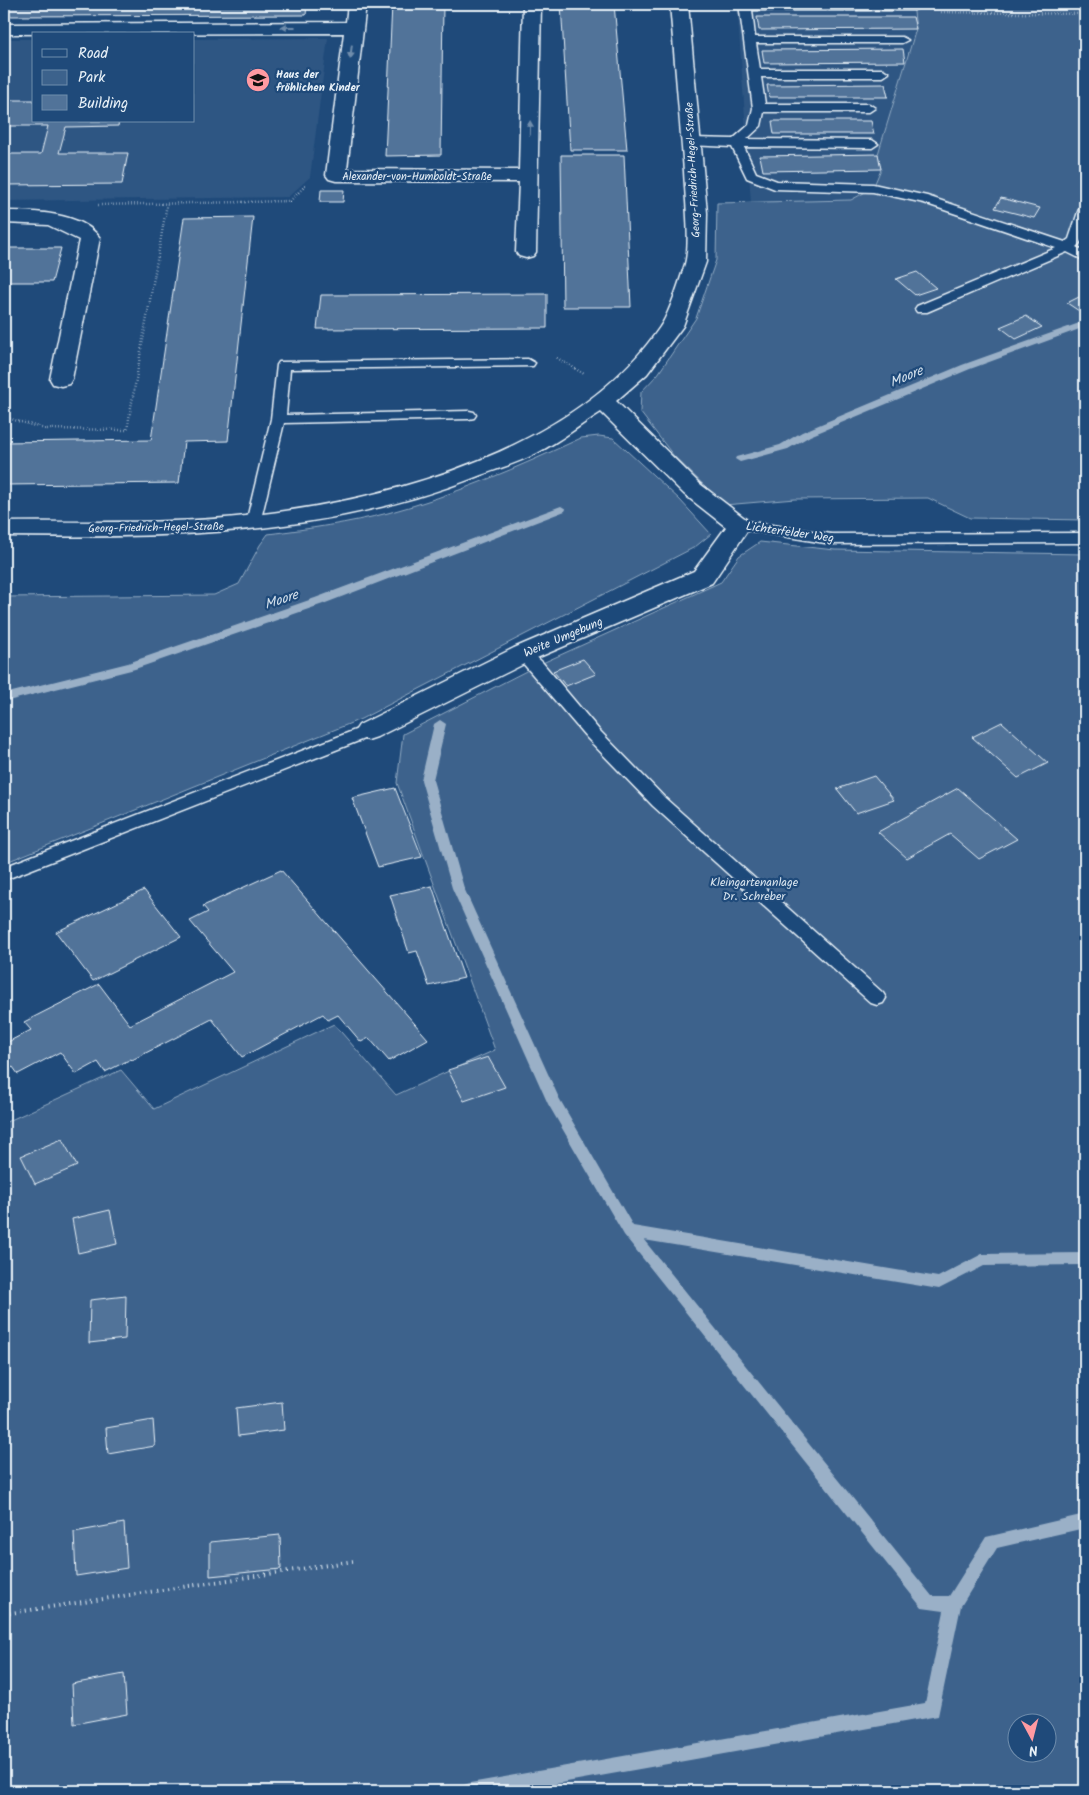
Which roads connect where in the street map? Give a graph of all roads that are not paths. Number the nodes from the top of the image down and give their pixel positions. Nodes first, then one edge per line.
1 (357, 4) edge
2 (532, 4) edge
3 (679, 4) edge
4 (745, 6) edge
5 (914, 7) road end
6 (355, 26) junction
7 (4, 28) edge
8 (750, 40) junction
9 (902, 40) dead end
10 (754, 73) junction
11 (883, 73) dead end
12 (760, 108) junction
13 (868, 108) dead end
14 (692, 142) junction
15 (736, 143) junction
16 (872, 144) dead end
17 (529, 176) junction
18 (1085, 209) edge
19 (4, 217) edge
20 (1067, 247) junction
21 (526, 252) dead end
22 (1085, 256) edge
23 (922, 308) dead end
24 (528, 363) road end
25 (61, 378) dead end
26 (609, 395) junction
27 (469, 415) dead end
28 (278, 419) junction
29 (253, 523) junction
30 (739, 525) junction
31 (4, 529) edge
32 (1085, 538) edge
33 (523, 654) junction
34 (368, 731) joint
35 (4, 874) edge
36 (877, 998) dead end

1 - 6 street, Alexander-von-Humboldt-Straße
17 -> 2 street
3 - 14 street, Georg-Friedrich-Hegel-Straße
4 - 5 lane
4 - 8 lane
6 -> 7 street
6 -> 17 street, Alexander-von-Humboldt-Straße
8 - 9 lane
8 - 10 lane
10 - 11 lane
10 - 12 lane
12 - 13 lane
12 - 15 lane
14 - 15 lane
14 - 26 street, Georg-Friedrich-Hegel-Straße
15 - 16 lane
15 - 20 lane
17 - 21 street
18 - 20 lane
19 - 25 street
20 - 22 lane
20 - 23 lane
24 - 28 lane
26 - 29 street, Georg-Friedrich-Hegel-Straße
26 - 30 street, Lichterfelder Weg
27 - 28 lane
28 - 29 lane
29 - 31 street, Georg-Friedrich-Hegel-Straße
30 - 32 lane, Lichterfelder Weg
30 - 33 street, Weite Umgebung
33 - 34 street, Weite Umgebung
33 - 36 lane
34 - 35 lane

